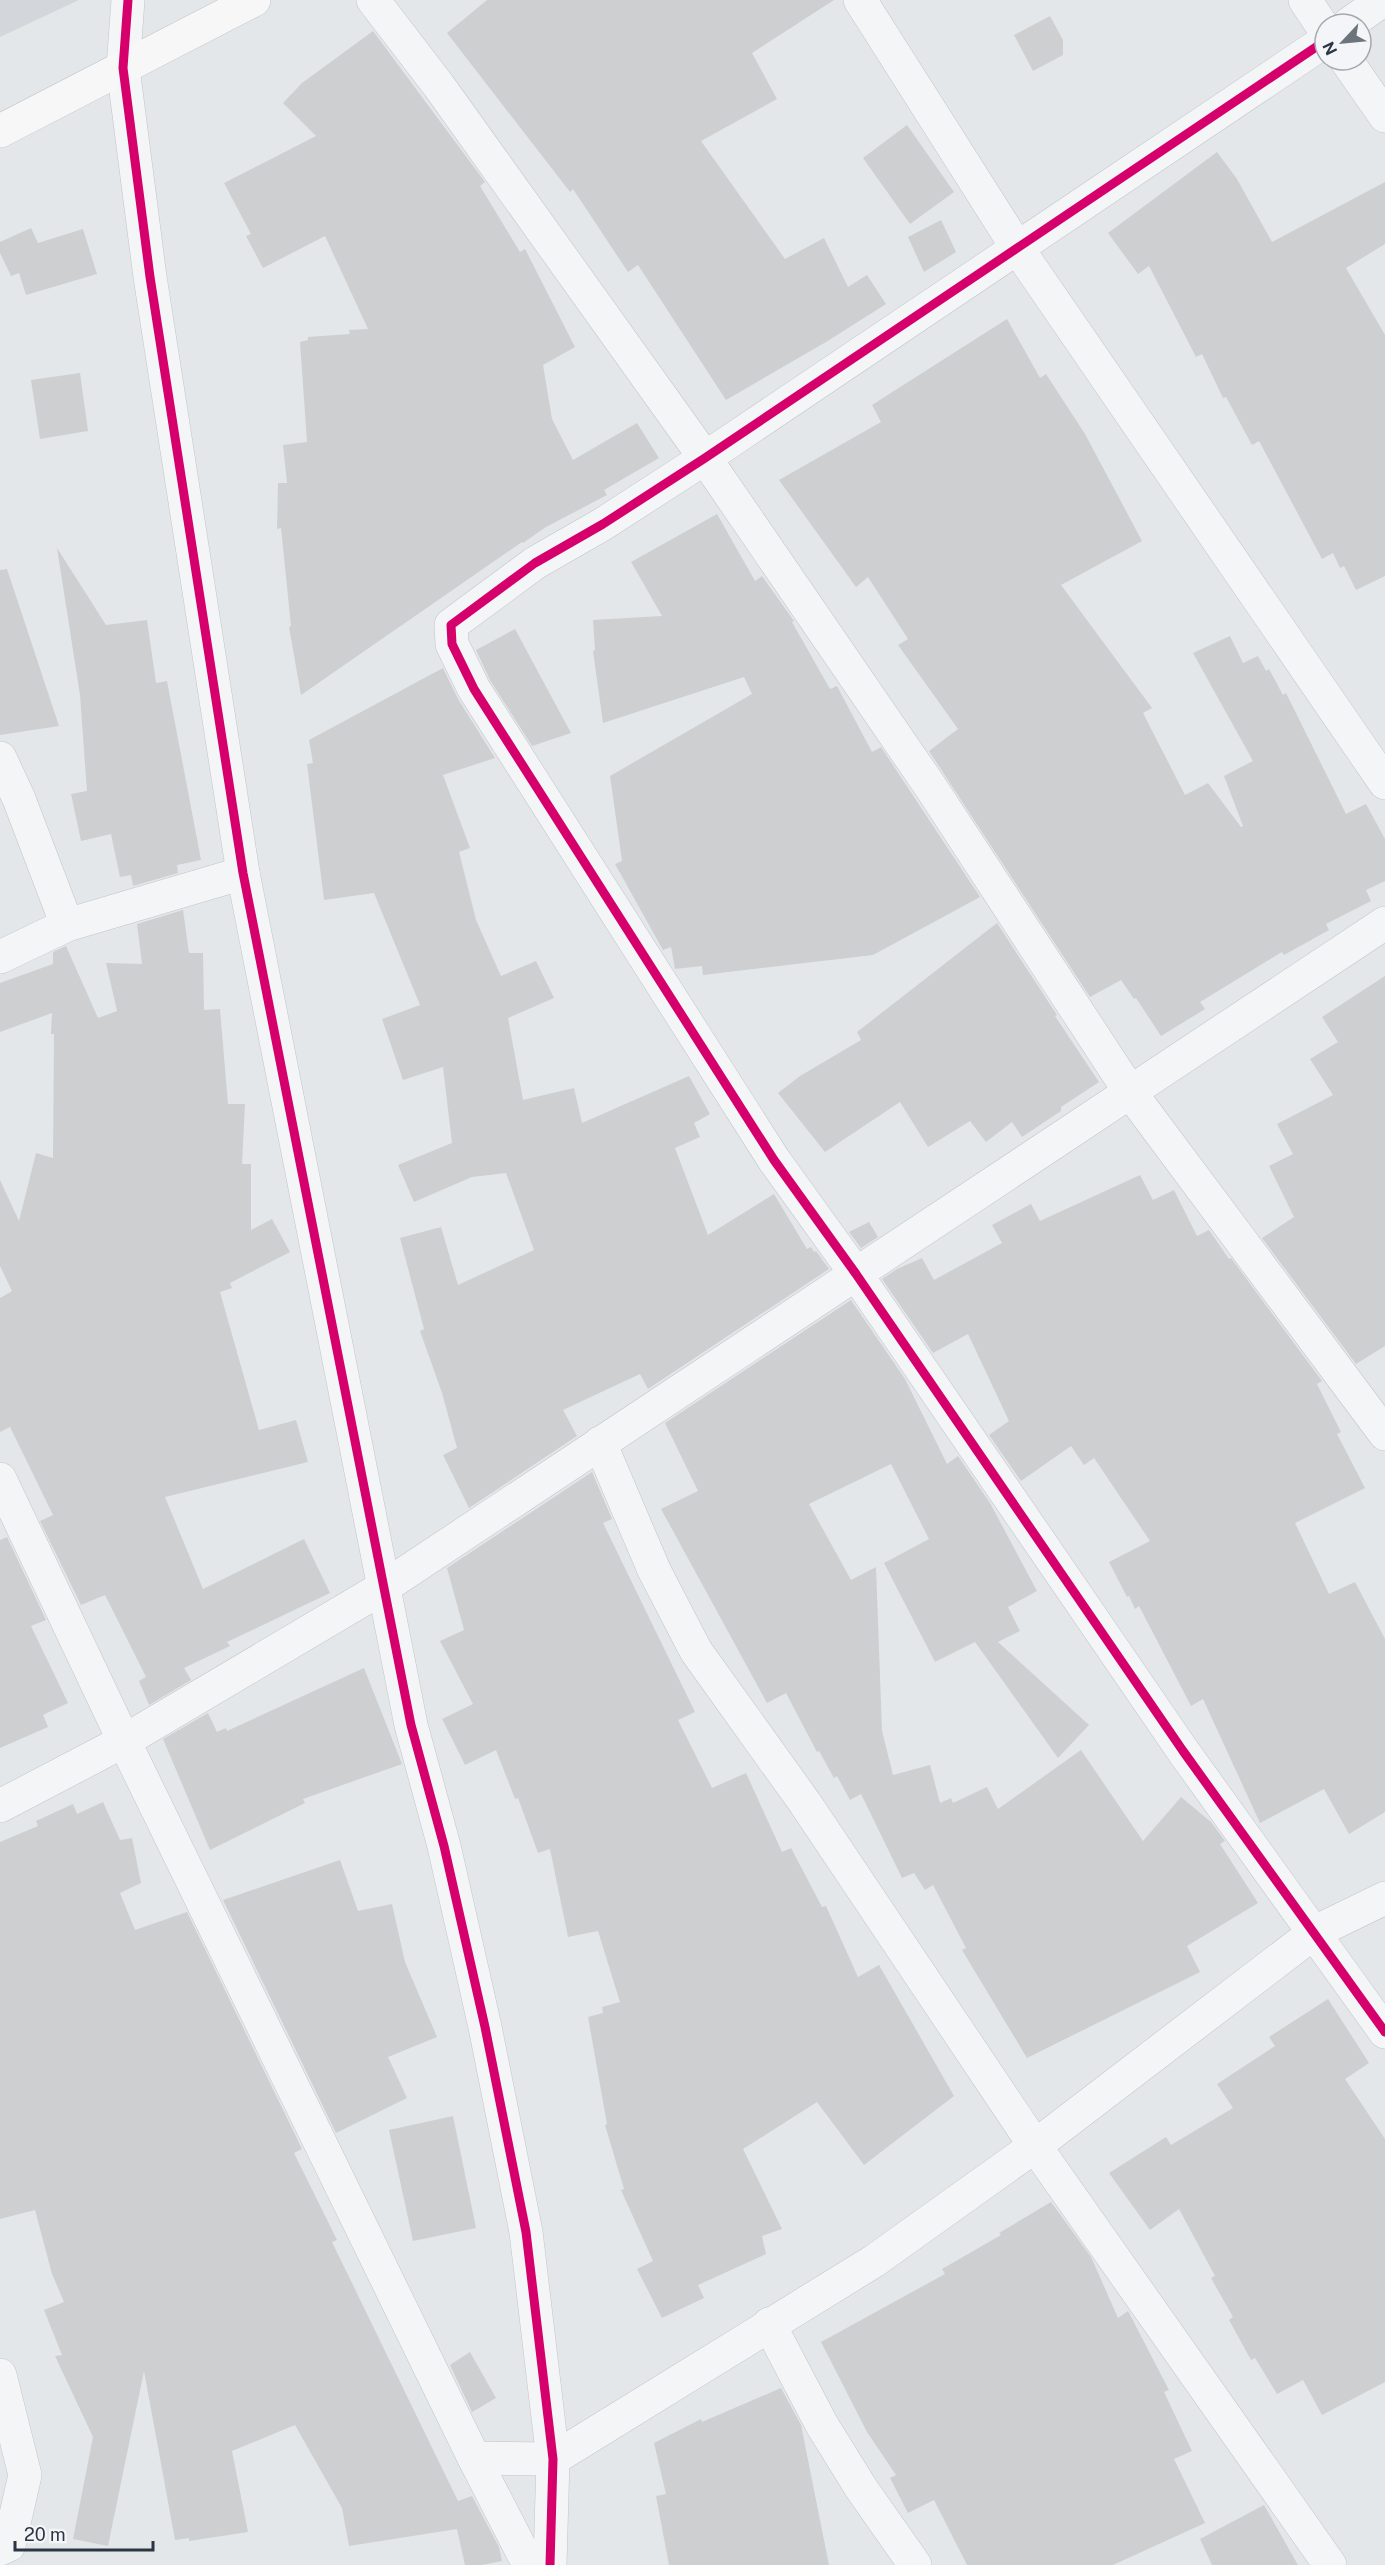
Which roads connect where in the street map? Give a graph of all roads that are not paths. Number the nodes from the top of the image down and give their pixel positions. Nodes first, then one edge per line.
1 (128, 0) edge
2 (254, 0) edge
3 (373, 0) edge
4 (860, 0) edge
5 (1383, 0) edge
6 (1366, 12) edge
7 (1313, 49) edge
8 (123, 68) junction
9 (1354, 72) edge
10 (1385, 116) edge
11 (0, 131) edge
12 (1018, 249) junction
13 (705, 458) junction
14 (0, 758) edge
15 (1385, 783) edge
16 (243, 873) junction
17 (1385, 922) edge
18 (67, 925) junction
19 (0, 957) edge
20 (1130, 1092) junction
21 (856, 1274) junction
22 (1385, 1434) edge
23 (600, 1443) junction
24 (0, 1479) edge
25 (384, 1587) junction
26 (124, 1741) junction
27 (0, 1806) edge
28 (1385, 1898) edge
29 (1315, 1932) junction
30 (1385, 2032) edge
31 (1035, 2146) junction
32 (769, 2324) junction
33 (0, 2375) edge
34 (474, 2458) junction
35 (553, 2459) junction
36 (0, 2549) edge
37 (529, 2565) edge
38 (550, 2565) edge
39 (915, 2565) edge
40 (1330, 2565) edge

1 - 8 street
2 - 8 main road
3 - 13 street
4 - 12 street
5 - 6 street
7 - 12 street
8 - 11 main road
8 - 16 street
9 - 10 street
12 - 13 street
12 - 15 street
13 - 20 street
13 - 21 street
14 - 18 street
16 - 18 street
16 - 25 street
17 - 20 street
18 - 19 street
20 - 21 street
20 - 22 street
21 - 23 street
21 - 29 street
23 - 25 street
23 - 31 street
24 - 26 street
25 - 26 street
25 - 35 street
26 - 27 street
26 - 34 street
28 - 29 street
29 - 30 street
29 - 31 street
31 - 32 street
31 - 40 street
32 - 35 street
32 - 39 street
33 - 36 street
34 - 35 street
34 - 37 street
35 - 38 street

